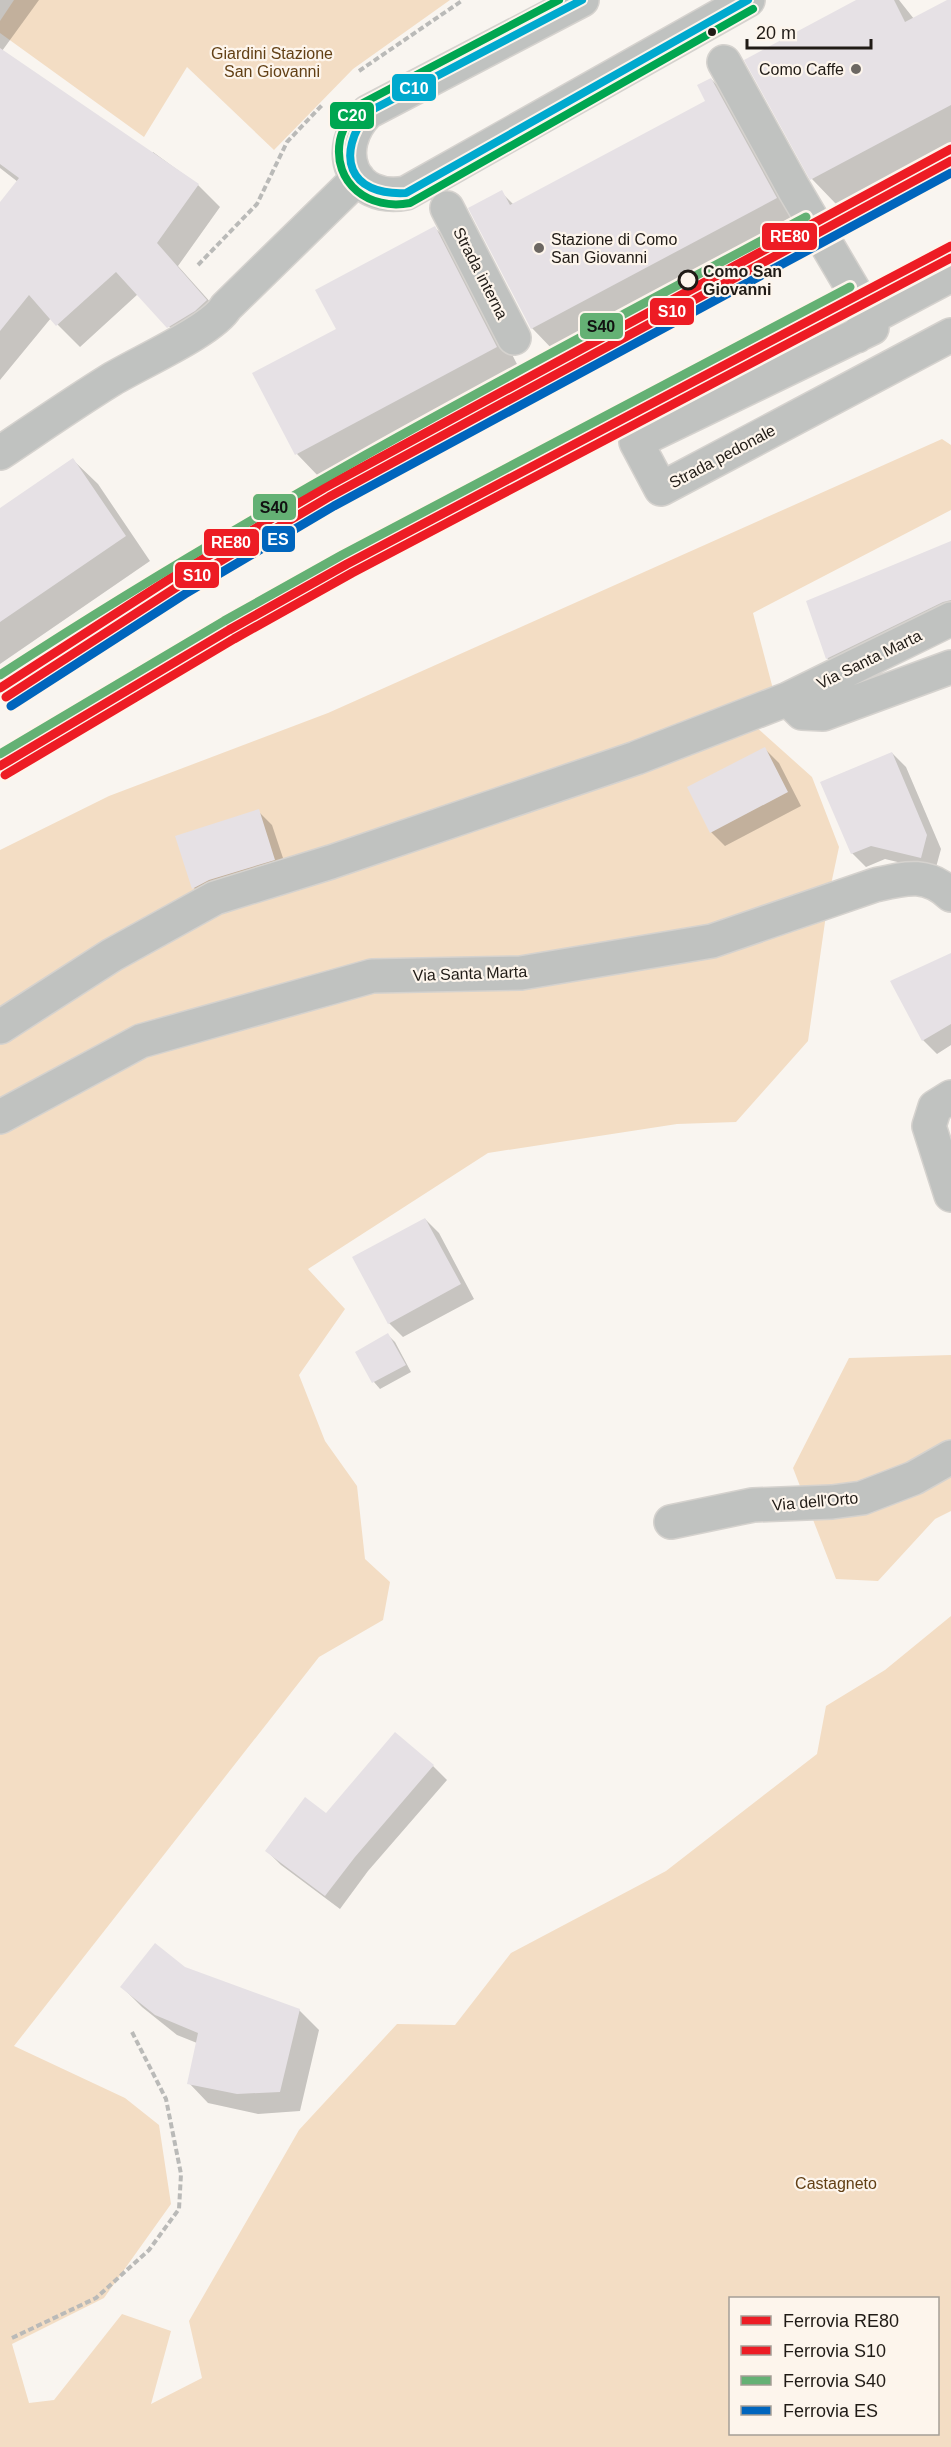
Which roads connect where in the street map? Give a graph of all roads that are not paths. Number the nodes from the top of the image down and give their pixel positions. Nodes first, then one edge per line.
1 (582, 0) edge
2 (748, 0) edge
3 (724, 62) dead end
4 (358, 178) junction
5 (447, 208) dead end
6 (951, 275) edge
7 (864, 327) junction
8 (951, 335) edge
9 (514, 338) dead end
10 (0, 453) edge
11 (951, 619) edge
12 (951, 667) edge
13 (788, 699) junction
14 (951, 895) edge
15 (0, 1028) edge
16 (951, 1097) edge
17 (0, 1117) edge
18 (951, 1195) edge
19 (951, 1457) edge
20 (671, 1522) dead end

1 - 4 street
2 - 4 street
3 - 7 street
4 - 10 street
5 - 9 street, Strada interna
6 - 7 street, Strada pedonale
7 - 8 street, Strada pedonale
11 - 13 street, Via Santa Marta
12 - 13 street, Via Santa Marta
13 - 15 street, Via Santa Marta
14 - 17 street, Via Santa Marta
16 - 18 street
19 - 20 street, Via dell'Orto

